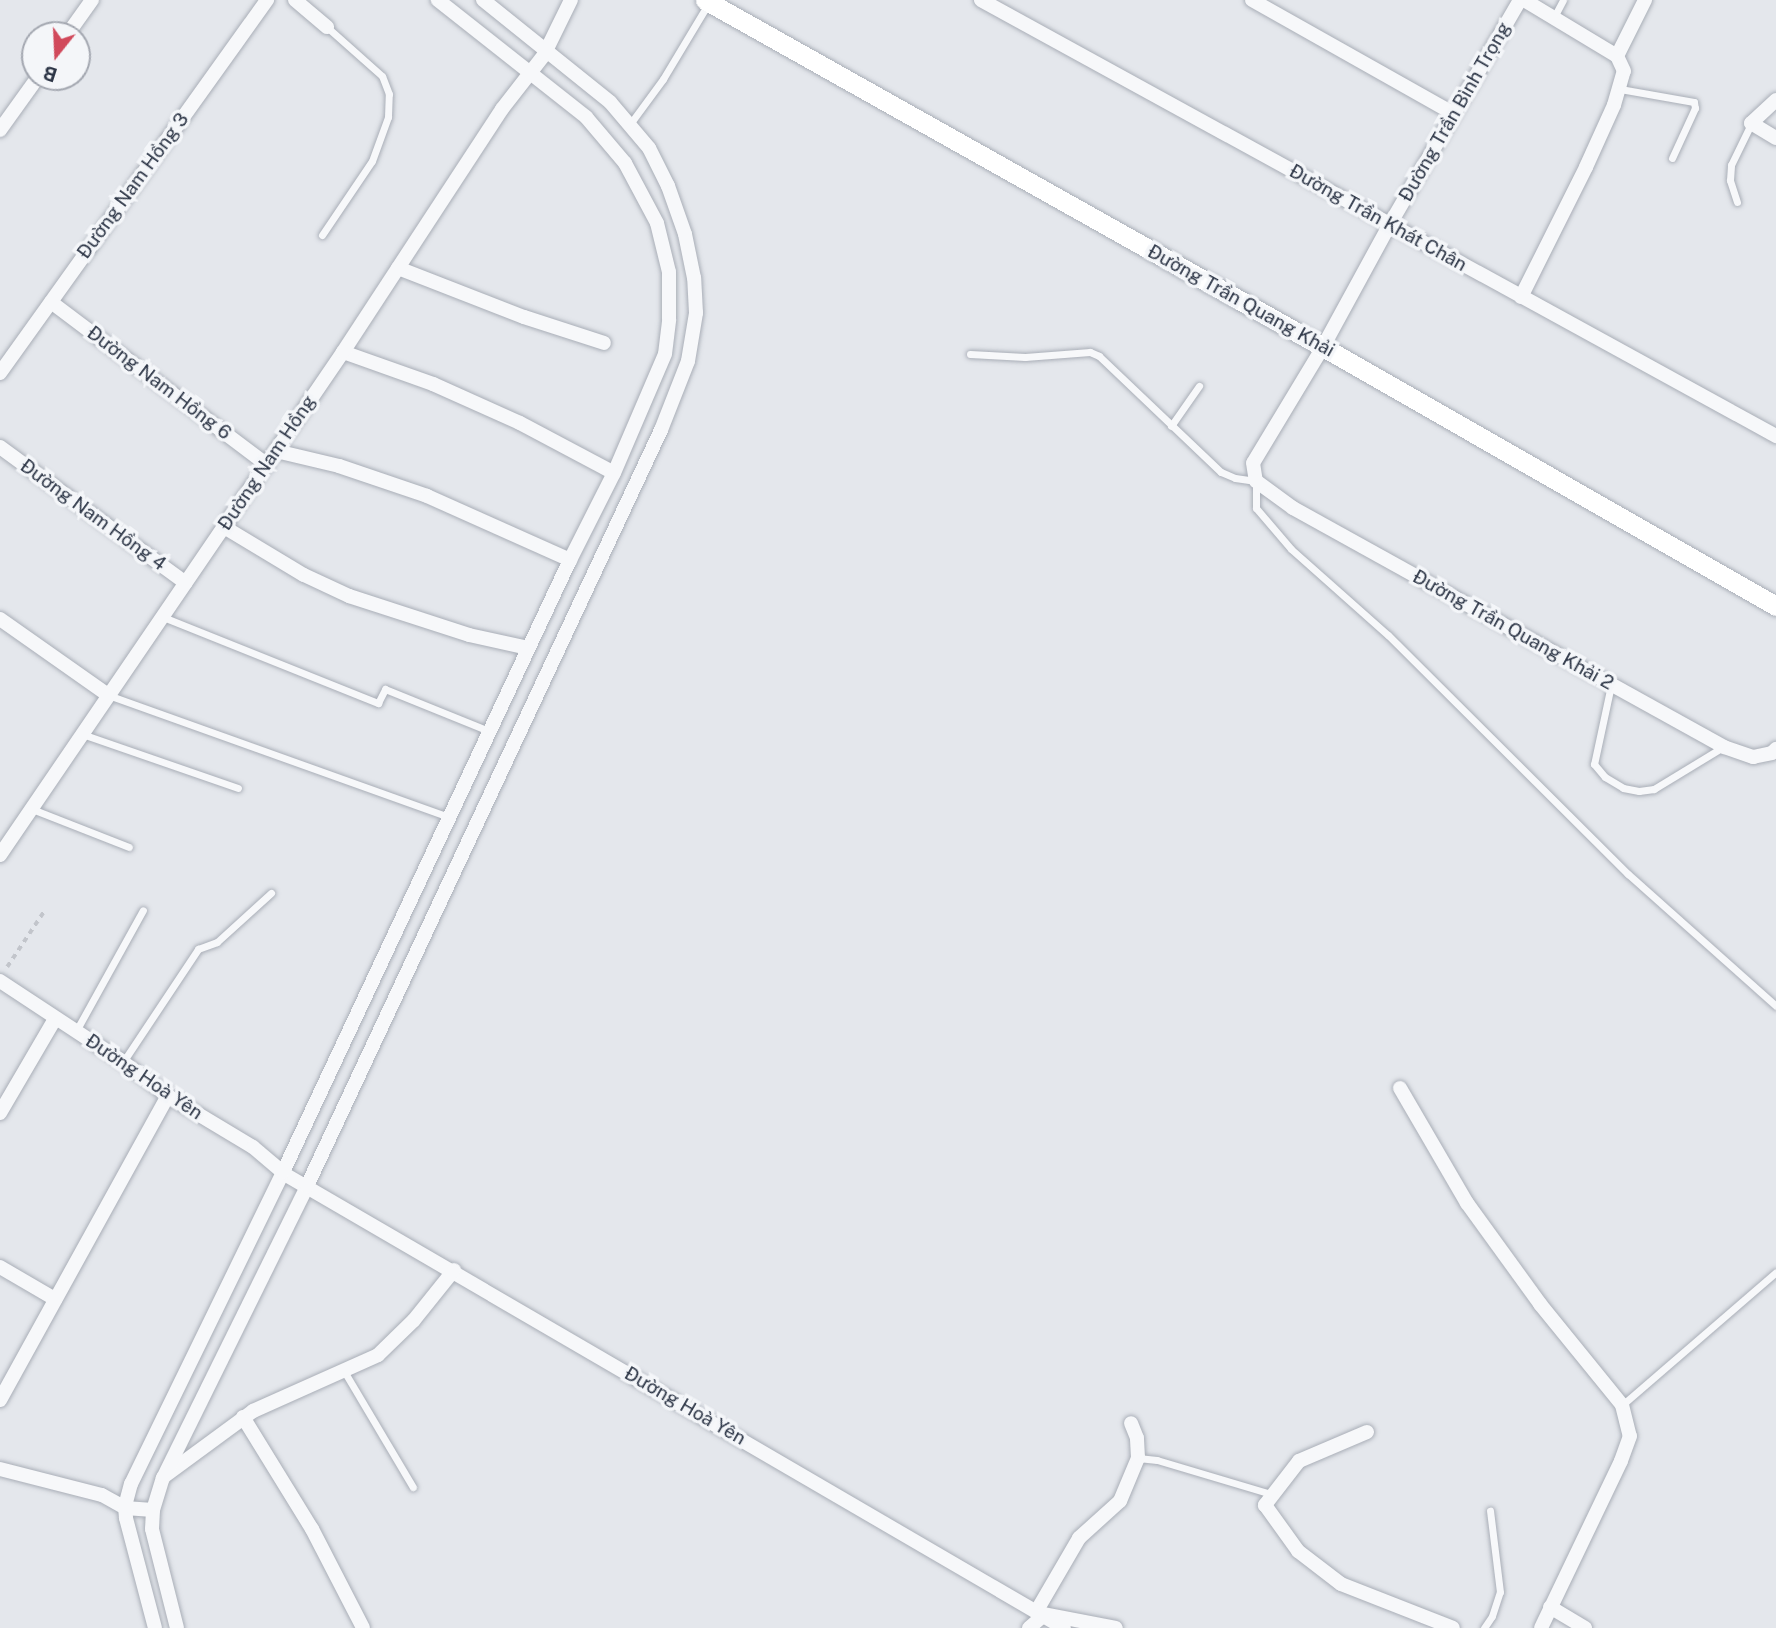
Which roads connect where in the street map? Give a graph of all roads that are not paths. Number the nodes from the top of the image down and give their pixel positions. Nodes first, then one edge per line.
1 (92, 0) edge
2 (267, 0) edge
3 (295, 0) edge
4 (438, 0) edge
5 (483, 0) edge
6 (572, 0) edge
7 (981, 0) edge
8 (1252, 0) edge
9 (1522, 0) edge
10 (1563, 0) edge
11 (1645, 0) edge
12 (708, 1) edge
13 (1554, 18) junction
14 (77, 21) edge
15 (327, 27) joint
16 (545, 52) junction
17 (1617, 56) junction
18 (532, 72) junction
19 (1620, 89) junction
20 (28, 91) edge
21 (1776, 100) edge
22 (1454, 114) junction
23 (1751, 123) junction
24 (629, 125) junction
25 (0, 130) edge
26 (1776, 138) edge
27 (612, 143) junction
28 (1672, 158) dead end
29 (1737, 202) dead end
30 (1390, 225) junction
31 (322, 235) dead end
32 (398, 268) junction
33 (1521, 297) junction
34 (51, 302) junction
35 (604, 343) dead end
36 (1323, 347) junction
37 (343, 352) junction
38 (970, 354) dead end
39 (0, 373) edge
40 (1199, 386) dead end
41 (1171, 426) junction
42 (1776, 436) edge
43 (0, 446) edge
44 (276, 451) junction
45 (267, 465) junction
46 (614, 473) junction
47 (1256, 481) junction
48 (224, 527) junction
49 (570, 561) junction
50 (186, 583) junction
51 (1776, 606) edge
52 (163, 616) junction
53 (0, 619) edge
54 (528, 648) junction
55 (1611, 685) junction
56 (108, 695) junction
57 (489, 731) junction
58 (82, 734) junction
59 (1724, 747) junction
60 (1776, 749) edge
61 (238, 788) dead end
62 (32, 809) junction
63 (449, 817) junction
64 (129, 848) dead end
65 (0, 855) edge
66 (271, 893) dead end
67 (143, 910) dead end
68 (0, 979) edge
69 (1776, 1006) edge
70 (55, 1018) junction
71 (76, 1031) junction
72 (123, 1062) junction
73 (1400, 1088) dead end
74 (168, 1096) junction
75 (0, 1113) edge
76 (284, 1173) junction
77 (306, 1185) junction
78 (0, 1267) edge
79 (454, 1270) junction
80 (1776, 1272) edge
81 (55, 1299) junction
82 (344, 1370) junction
83 (0, 1400) edge
84 (1622, 1405) junction
85 (243, 1417) junction
86 (1131, 1423) dead end
87 (1367, 1432) dead end
88 (1138, 1458) junction
89 (0, 1469) edge
90 (163, 1478) junction
91 (413, 1487) dead end
92 (1271, 1494) junction
93 (126, 1508) junction
94 (150, 1509) junction
95 (1490, 1511) dead end
96 (1550, 1607) junction
97 (1039, 1614) junction
98 (155, 1628) edge
99 (177, 1628) edge
100 (363, 1628) edge
101 (1029, 1628) edge
102 (1064, 1628) edge
103 (1116, 1628) edge
104 (1453, 1628) edge
105 (1484, 1628) edge
106 (1541, 1628) edge
107 (1585, 1628) edge

1 - 14 street
2 - 34 street, Đường Nam Hồng 3
3 - 15 street
4 - 18 street
5 - 16 street
6 - 16 street
7 - 30 street, Đường Trần Khát Chân
8 - 22 street
9 - 13 street
9 - 22 street, Đường Trần Bình Trọng
10 - 13 lane
11 - 17 street
12 - 24 lane
12 - 36 main road, Đường Trần Quang Khải
13 - 17 street
15 - 31 lane
16 - 18 street, Đường Nam Hồng
16 - 24 street
17 - 19 street
18 - 27 street
18 - 32 street, Đường Nam Hồng
19 - 28 lane
19 - 33 street
20 - 25 street
21 - 23 street
22 - 30 street, Đường Trần Bình Trọng
23 - 26 street
23 - 29 lane
24 - 27 street
24 - 77 street
27 - 46 street
30 - 33 street, Đường Trần Khát Chân
30 - 36 street, Đường Trần Bình Trọng
32 - 35 street
32 - 37 street, Đường Nam Hồng
33 - 42 street, Đường Trần Khát Chân
34 - 39 street, Đường Nam Hồng 3
34 - 45 street, Đường Nam Hồng 6
36 - 47 street, Đường Trần Bình Trọng
36 - 51 main road, Đường Trần Quang Khải
37 - 44 street, Đường Nam Hồng
37 - 46 street
38 - 41 lane
40 - 41 lane
41 - 47 lane
43 - 50 street, Đường Nam Hồng 4
44 - 45 street, Đường Nam Hồng
44 - 49 street
45 - 48 street, Đường Nam Hồng
46 - 49 street
47 - 55 street, Đường Trần Quang Khải 2
47 - 69 lane
48 - 50 street, Đường Nam Hồng
48 - 54 street
49 - 54 street
50 - 52 street, Đường Nam Hồng
52 - 56 street, Đường Nam Hồng
52 - 57 lane
53 - 56 street
54 - 57 street
55 - 59 street, Đường Trần Quang Khải 2
55 - 59 lane
56 - 58 street, Đường Nam Hồng
56 - 63 lane
57 - 63 street
58 - 61 lane
58 - 62 street, Đường Nam Hồng
59 - 60 street, Đường Trần Quang Khải 2
62 - 64 lane
62 - 65 street, Đường Nam Hồng
63 - 76 street
66 - 72 lane
67 - 71 lane
68 - 70 street, Đường Hoà Yên
70 - 71 street, Đường Hoà Yên
70 - 75 street
71 - 72 street, Đường Hoà Yên
72 - 74 street, Đường Hoà Yên
73 - 84 street
74 - 76 street, Đường Hoà Yên
74 - 81 street
76 - 77 street, Đường Hoà Yên
76 - 93 street
77 - 79 street, Đường Hoà Yên
77 - 90 street
78 - 81 street
79 - 82 street
79 - 97 street, Đường Hoà Yên
80 - 84 lane
81 - 83 street
82 - 85 street
82 - 91 lane
84 - 96 street
85 - 90 street
85 - 100 street
86 - 88 street
87 - 92 street
88 - 92 lane
88 - 97 street
89 - 93 street
90 - 94 street
92 - 104 street
93 - 94 street
93 - 98 street
94 - 99 street
95 - 105 lane
96 - 106 street
96 - 107 street
97 - 101 street
97 - 102 street, Đường Hoà Yên
97 - 103 street

